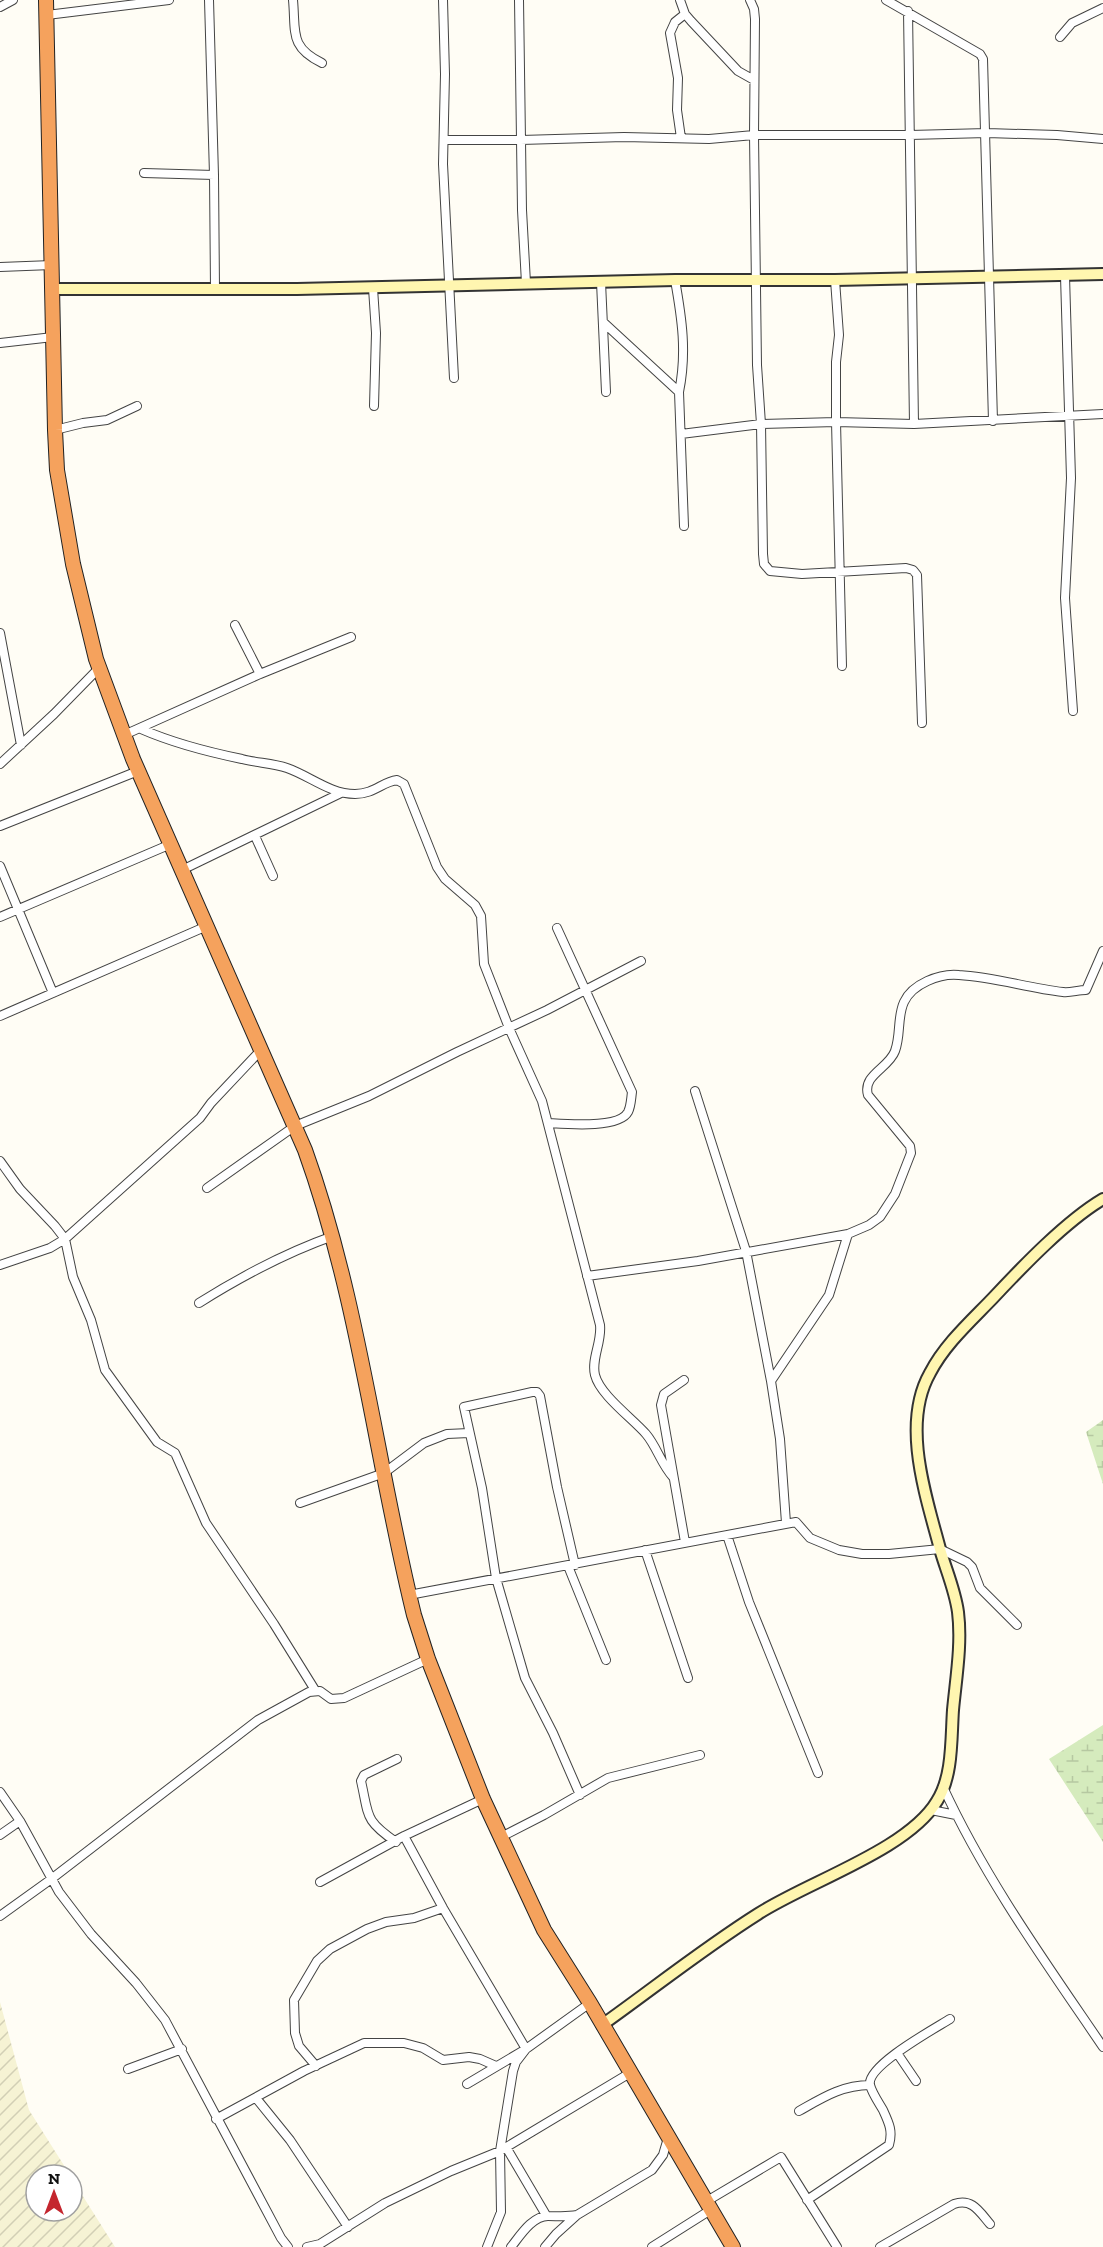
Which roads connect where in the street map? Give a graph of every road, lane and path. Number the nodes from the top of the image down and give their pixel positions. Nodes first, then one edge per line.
1 (13, 0) edge
2 (46, 0) edge
3 (169, 0) edge
4 (209, 0) edge
5 (293, 0) edge
6 (443, 0) edge
7 (519, 0) edge
8 (680, 0) edge
9 (750, 0) edge
10 (885, 0) edge
11 (0, 6) edge
12 (1103, 8) edge
13 (908, 11) junction
14 (685, 14) junction
15 (46, 15) junction
16 (1060, 37) dead end
17 (322, 63) dead end
18 (754, 80) junction
19 (987, 133) junction
20 (754, 135) junction
21 (910, 135) junction
22 (681, 138) junction
23 (1103, 139) edge
24 (444, 140) junction
25 (521, 141) junction
26 (144, 173) dead end
27 (214, 175) junction
28 (52, 265) junction
29 (0, 267) edge
30 (1103, 274) edge
31 (1065, 276) junction
32 (988, 277) junction
33 (913, 278) junction
34 (835, 279) junction
35 (675, 280) junction
36 (756, 280) junction
37 (601, 282) junction
38 (526, 283) junction
39 (448, 285) junction
40 (373, 288) junction
41 (52, 289) junction
42 (215, 289) junction
43 (603, 322) junction
44 (53, 337) junction
45 (0, 343) edge
46 (454, 378) dead end
47 (606, 392) dead end
48 (679, 392) junction
49 (137, 406) dead end
50 (374, 406) dead end
51 (1103, 414) edge
52 (1070, 417) junction
53 (993, 421) junction
54 (836, 422) junction
55 (761, 424) junction
56 (914, 424) junction
57 (55, 430) junction
58 (681, 434) junction
59 (684, 526) dead end
60 (840, 572) junction
61 (235, 625) dead end
62 (0, 633) edge
63 (351, 637) dead end
64 (842, 666) dead end
65 (99, 668) junction
66 (260, 674) junction
67 (1073, 711) dead end
68 (922, 723) dead end
69 (141, 729) junction
70 (124, 735) junction
71 (21, 745) junction
72 (0, 764) edge
73 (138, 771) junction
74 (341, 794) junction
75 (0, 826) edge
76 (255, 836) junction
77 (171, 844) junction
78 (0, 866) edge
79 (182, 870) junction
80 (273, 876) dead end
81 (17, 911) junction
82 (0, 917) edge
83 (207, 926) junction
84 (558, 928) dead end
85 (1103, 951) edge
86 (641, 961) dead end
87 (587, 990) junction
88 (53, 993) junction
89 (0, 1016) edge
90 (509, 1028) junction
91 (261, 1050) junction
92 (695, 1091) dead end
93 (548, 1123) junction
94 (295, 1126) junction
95 (0, 1161) edge
96 (207, 1188) dead end
97 (1103, 1199) edge
98 (848, 1234) junction
99 (333, 1236) junction
100 (65, 1239) junction
101 (746, 1251) junction
102 (0, 1265) edge
103 (587, 1276) junction
104 (199, 1303) dead end
105 (684, 1380) dead end
106 (771, 1381) junction
107 (469, 1433) junction
108 (384, 1473) junction
109 (673, 1477) junction
110 (300, 1503) dead end
111 (786, 1523) junction
112 (727, 1535) junction
113 (685, 1542) junction
114 (940, 1549) junction
115 (645, 1550) junction
116 (572, 1565) junction
117 (495, 1578) junction
118 (409, 1595) junction
119 (1017, 1625) dead end
120 (428, 1659) junction
121 (606, 1660) dead end
122 (688, 1678) dead end
123 (315, 1690) junction
124 (700, 1755) dead end
125 (397, 1759) dead end
126 (818, 1773) dead end
127 (943, 1787) junction
128 (0, 1792) edge
129 (579, 1795) junction
130 (483, 1799) junction
131 (931, 1810) junction
132 (956, 1815) junction
133 (20, 1821) junction
134 (0, 1835) edge
135 (404, 1836) junction
136 (499, 1838) junction
137 (396, 1842) junction
138 (50, 1880) junction
139 (320, 1882) dead end
140 (443, 1908) junction
141 (0, 1916) edge
142 (590, 2003) junction
143 (950, 2019) dead end
144 (602, 2025) junction
145 (1103, 2047) edge
146 (182, 2049) junction
147 (526, 2049) junction
148 (897, 2053) junction
149 (316, 2066) junction
150 (496, 2066) junction
151 (129, 2069) dead end
152 (630, 2073) junction
153 (916, 2080) dead end
154 (467, 2084) dead end
155 (870, 2085) junction
156 (256, 2098) junction
157 (799, 2111) dead end
158 (216, 2119) junction
159 (668, 2137) junction
160 (503, 2149) junction
161 (807, 2199) junction
162 (710, 2205) junction
163 (546, 2215) junction
164 (578, 2216) junction
165 (990, 2224) dead end
166 (348, 2227) junction
167 (288, 2247) edge
168 (307, 2247) edge
169 (487, 2247) edge
170 (512, 2247) edge
171 (545, 2247) edge
172 (652, 2247) edge
173 (734, 2247) edge
174 (837, 2247) edge
175 (880, 2247) edge

1 - 11 street
2 - 15 highway
3 - 15 street
4 - 27 street
5 - 17 street
6 - 24 street
7 - 25 street
8 - 14 street
9 - 18 street
10 - 13 street
12 - 16 street
13 - 19 street
13 - 21 street
14 - 18 street
14 - 22 street
15 - 28 highway
18 - 20 street
19 - 21 street
19 - 23 street
19 - 32 street
20 - 21 street
20 - 22 street
20 - 36 street
21 - 33 street
22 - 25 street
24 - 25 street
24 - 39 street
25 - 38 street
26 - 27 street
27 - 42 street
28 - 29 street
28 - 41 highway
30 - 31 street
31 - 32 street
31 - 52 street
32 - 33 street
32 - 53 street
33 - 34 street
33 - 56 street
34 - 36 street
34 - 54 street
35 - 36 street
35 - 37 street
35 - 48 street
36 - 55 street
37 - 38 street
37 - 43 street
38 - 39 street
39 - 40 street
39 - 46 street
40 - 42 street
40 - 50 street
41 - 42 street
41 - 44 highway
43 - 47 street
43 - 48 street
44 - 45 street
44 - 57 highway
48 - 58 street
49 - 57 street
51 - 52 street
52 - 53 street
52 - 67 street
53 - 56 street
54 - 55 street
54 - 56 street
54 - 60 street
55 - 58 street
55 - 60 street
57 - 65 highway
58 - 59 street
60 - 64 street
60 - 68 street
61 - 66 street
62 - 71 street
63 - 66 street
65 - 70 highway
65 - 71 street
66 - 69 street
69 - 70 street
69 - 74 street
70 - 73 highway
71 - 72 street
73 - 75 street
73 - 77 highway
74 - 76 street
74 - 90 street
76 - 79 street
76 - 80 street
77 - 79 highway
77 - 81 street
78 - 81 street
79 - 83 highway
81 - 82 street
81 - 88 street
83 - 88 street
83 - 91 highway
84 - 87 street
85 - 98 street
86 - 87 street
87 - 90 street
87 - 93 street
88 - 89 street
90 - 93 street
90 - 94 street
91 - 94 highway
91 - 100 street
92 - 101 street
93 - 103 street
94 - 96 street
94 - 99 highway
95 - 100 street
97 - 114 street
98 - 101 street
98 - 106 street
99 - 104 street
99 - 108 highway
100 - 102 street
100 - 123 street
101 - 103 street
101 - 106 street
103 - 109 street
105 - 109 street
106 - 111 street
107 - 108 street
107 - 116 street
107 - 117 street
108 - 110 street
108 - 118 highway
109 - 113 street
111 - 112 street
111 - 114 street
112 - 113 street
112 - 126 street
113 - 115 street
114 - 119 street
114 - 127 street
115 - 116 street
115 - 122 street
116 - 117 street
116 - 121 street
117 - 118 street
117 - 129 street
118 - 120 highway
120 - 123 street
120 - 130 highway
123 - 138 street
124 - 129 street
125 - 137 street
127 - 131 street
127 - 132 street
128 - 133 street
129 - 136 street
130 - 135 street
130 - 136 highway
131 - 132 street
131 - 144 street
132 - 145 street
133 - 134 street
133 - 138 street
135 - 137 street
135 - 140 street
136 - 142 highway
137 - 139 street
138 - 141 street
138 - 146 street
140 - 147 street
140 - 149 street
142 - 144 highway
142 - 147 street
143 - 148 street
144 - 152 highway
146 - 151 street
146 - 158 street
147 - 150 street
147 - 160 street
148 - 153 street
148 - 155 street
149 - 150 street
149 - 156 street
150 - 154 street
152 - 159 highway
152 - 160 street
155 - 157 street
155 - 161 street
156 - 158 street
156 - 166 street
158 - 167 street
159 - 162 highway
159 - 164 street
160 - 163 street
160 - 166 street
160 - 169 street
161 - 162 street
161 - 174 street
162 - 172 street
162 - 173 highway
163 - 164 street
163 - 170 street
164 - 171 street
165 - 175 street
166 - 168 street

